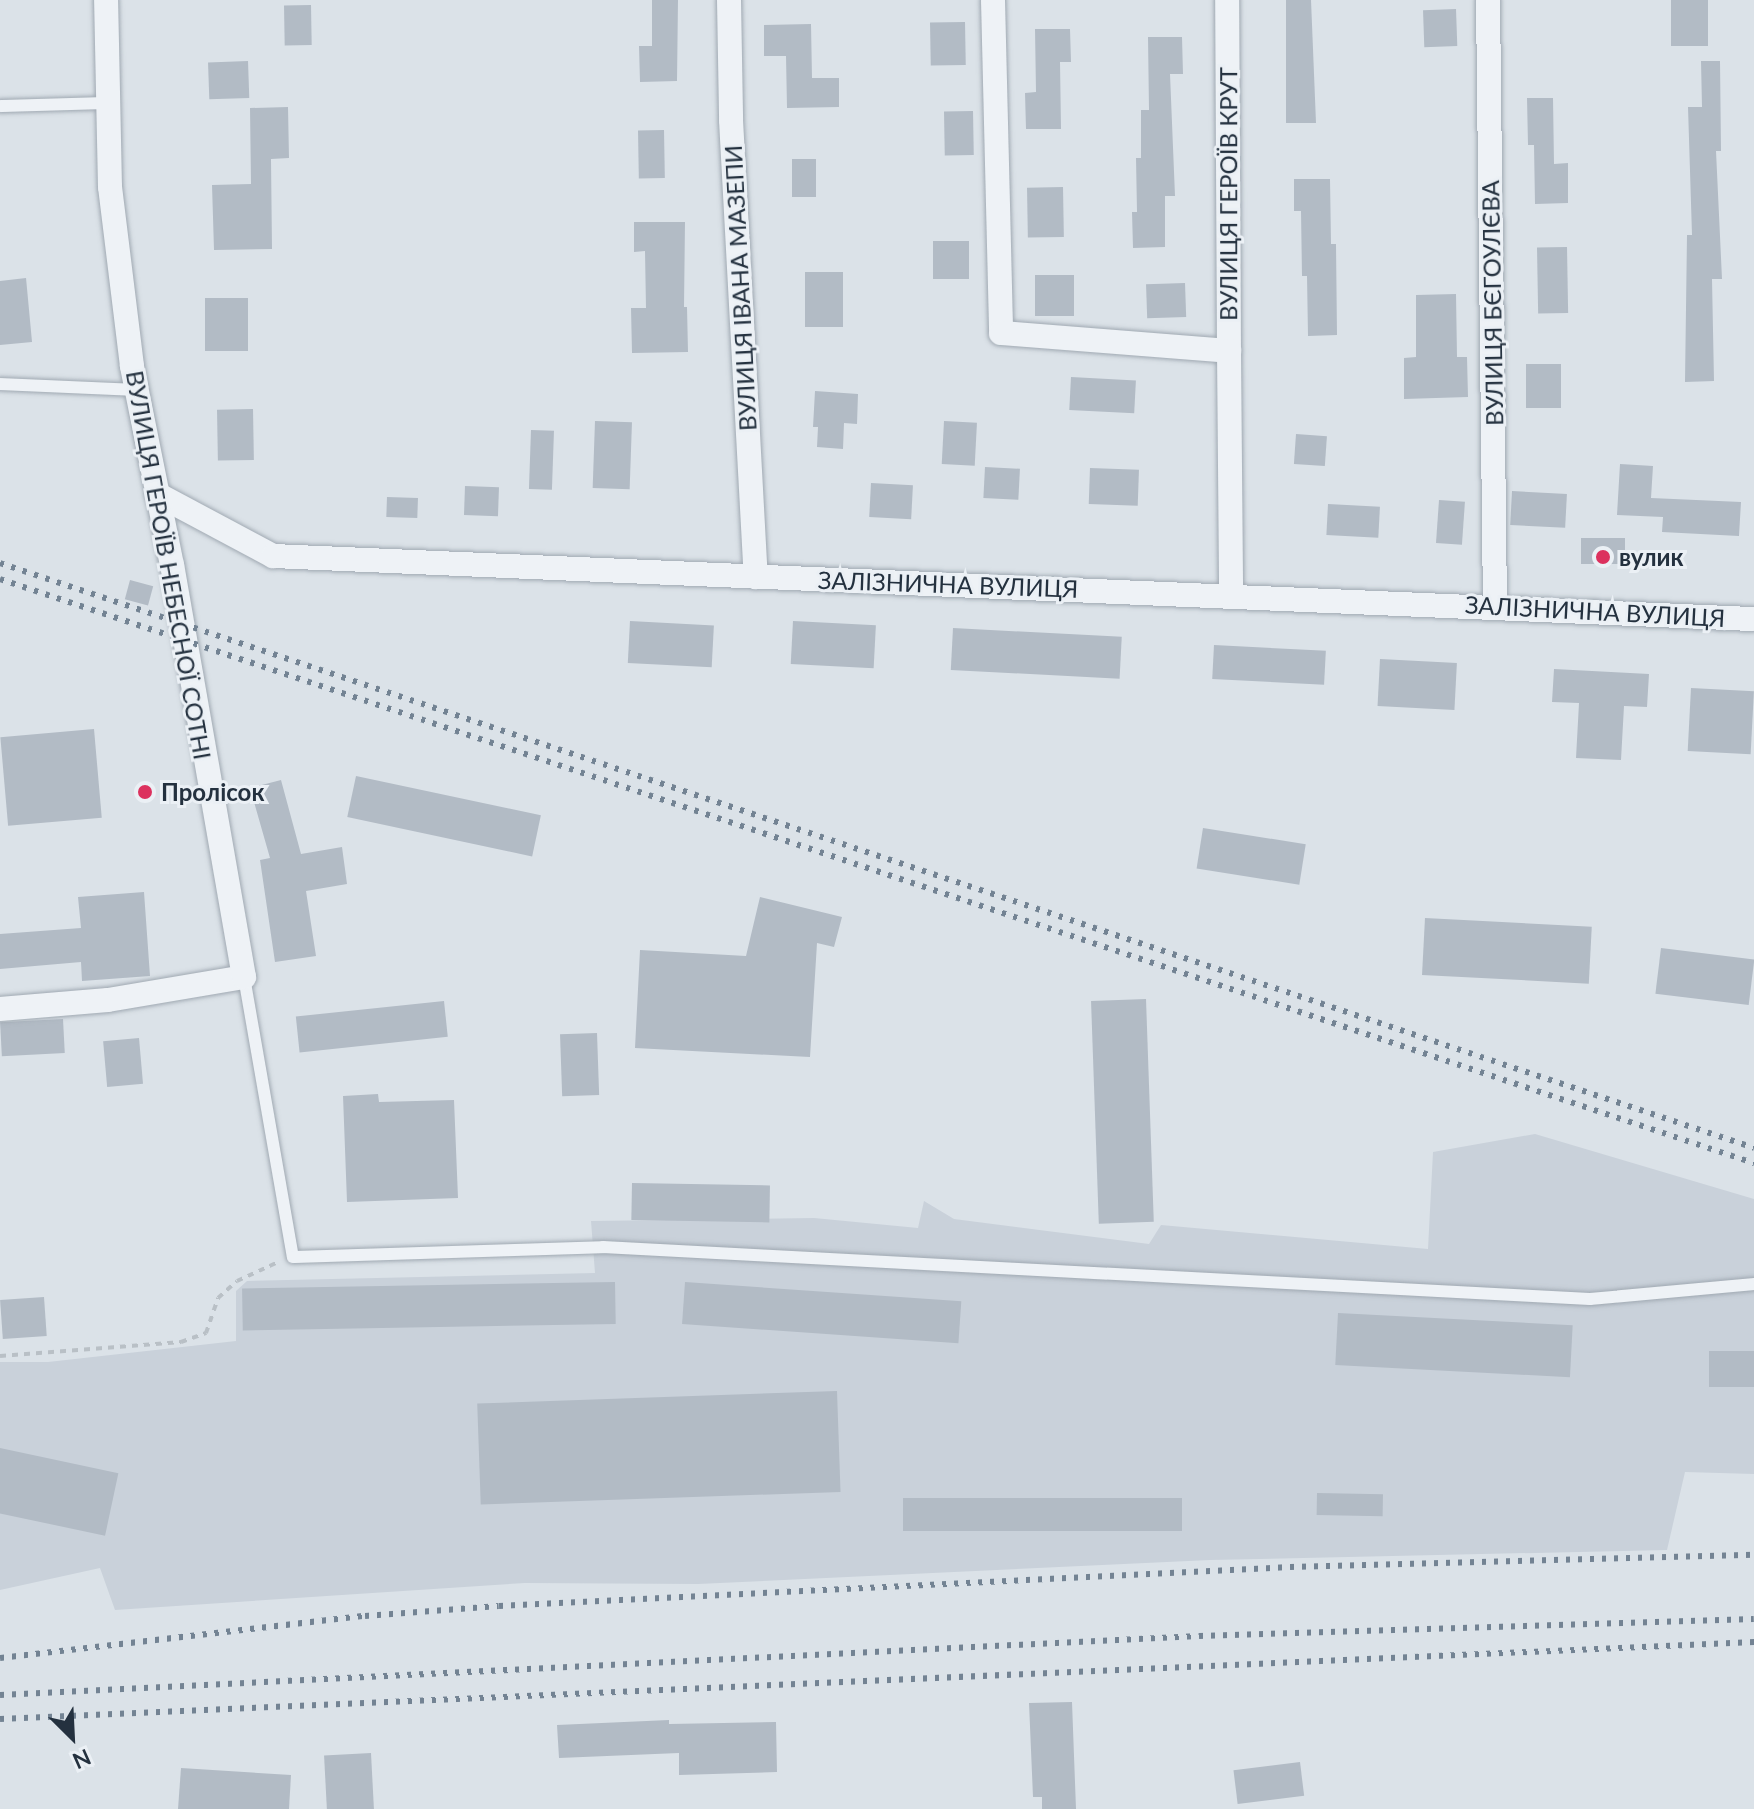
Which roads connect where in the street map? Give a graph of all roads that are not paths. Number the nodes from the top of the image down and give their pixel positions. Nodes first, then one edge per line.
1 (106, 0) edge
2 (729, 0) edge
3 (993, 0) edge
4 (1227, 0) edge
5 (1488, 0) edge
6 (108, 103) junction
7 (0, 106) edge
8 (1229, 351) junction
9 (0, 384) edge
10 (137, 390) junction
11 (157, 494) junction
12 (756, 577) junction
13 (1231, 595) junction
14 (1495, 605) junction
15 (1754, 619) edge
16 (244, 977) junction
17 (0, 1009) edge
18 (1754, 1284) edge

1 - 6 street, ВУЛИЦЯ ГЕРОЇВ НЕБЕСНОЇ СОТНІ
2 - 12 street, ВУЛИЦЯ ІВАНА МАЗЕПИ
3 - 8 street, ВУЛИЦЯ ГЕРОЇВ КРУТ
4 - 8 street, ВУЛИЦЯ ГЕРОЇВ КРУТ
5 - 14 street, ВУЛИЦЯ БЄГОУЛЄВА
6 - 7 lane
6 - 10 street, ВУЛИЦЯ ГЕРОЇВ НЕБЕСНОЇ СОТНІ
8 - 13 street
9 - 10 lane
10 - 11 street, ВУЛИЦЯ ГЕРОЇВ НЕБЕСНОЇ СОТНІ
11 - 12 street, ЗАЛІЗНИЧНА ВУЛИЦЯ
11 - 16 street, ВУЛИЦЯ ГЕРОЇВ НЕБЕСНОЇ СОТНІ
12 - 13 street, ЗАЛІЗНИЧНА ВУЛИЦЯ
13 - 14 street, ЗАЛІЗНИЧНА ВУЛИЦЯ
14 - 15 street, ЗАЛІЗНИЧНА ВУЛИЦЯ
16 - 17 street
16 - 18 lane

